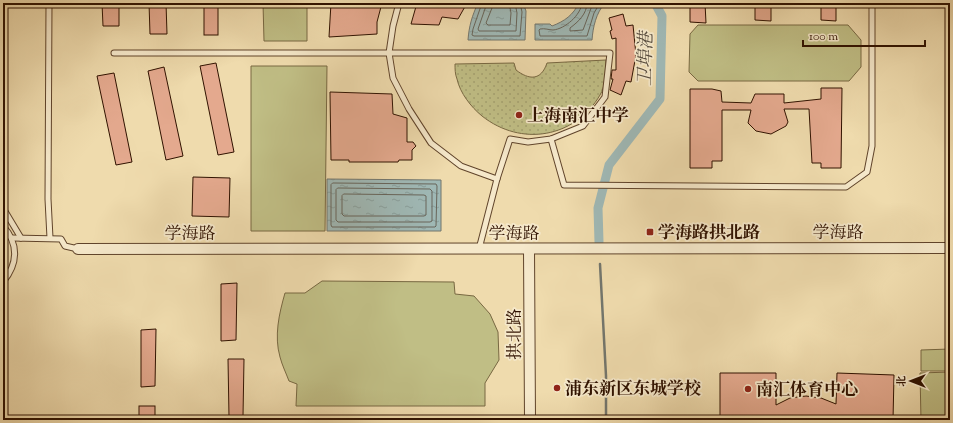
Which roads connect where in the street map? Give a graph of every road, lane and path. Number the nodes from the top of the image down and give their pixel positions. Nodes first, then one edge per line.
1 (49, 3) edge
2 (399, 3) edge
3 (872, 3) edge
4 (114, 53) dead end
5 (389, 53) junction
6 (551, 139) junction
7 (497, 179) junction
8 (3, 208) edge
9 (3, 226) edge
10 (12, 238) junction
11 (21, 238) junction
12 (50, 238) junction
13 (950, 248) edge
14 (78, 249) joint
15 (479, 249) junction
16 (529, 249) junction
17 (3, 282) edge
18 (530, 420) edge

1 - 12 lane
2 - 5 lane
3 - 6 lane
4 - 5 lane
5 - 6 lane
5 - 7 lane
6 - 7 lane
7 - 15 lane
8 - 11 lane
9 - 10 lane
10 - 11 lane
10 - 17 lane
11 - 12 lane
12 - 14 lane
13 - 16 street, 学海路
14 - 15 street, 学海路
15 - 16 street, 学海路
16 - 18 street, 拱北路

